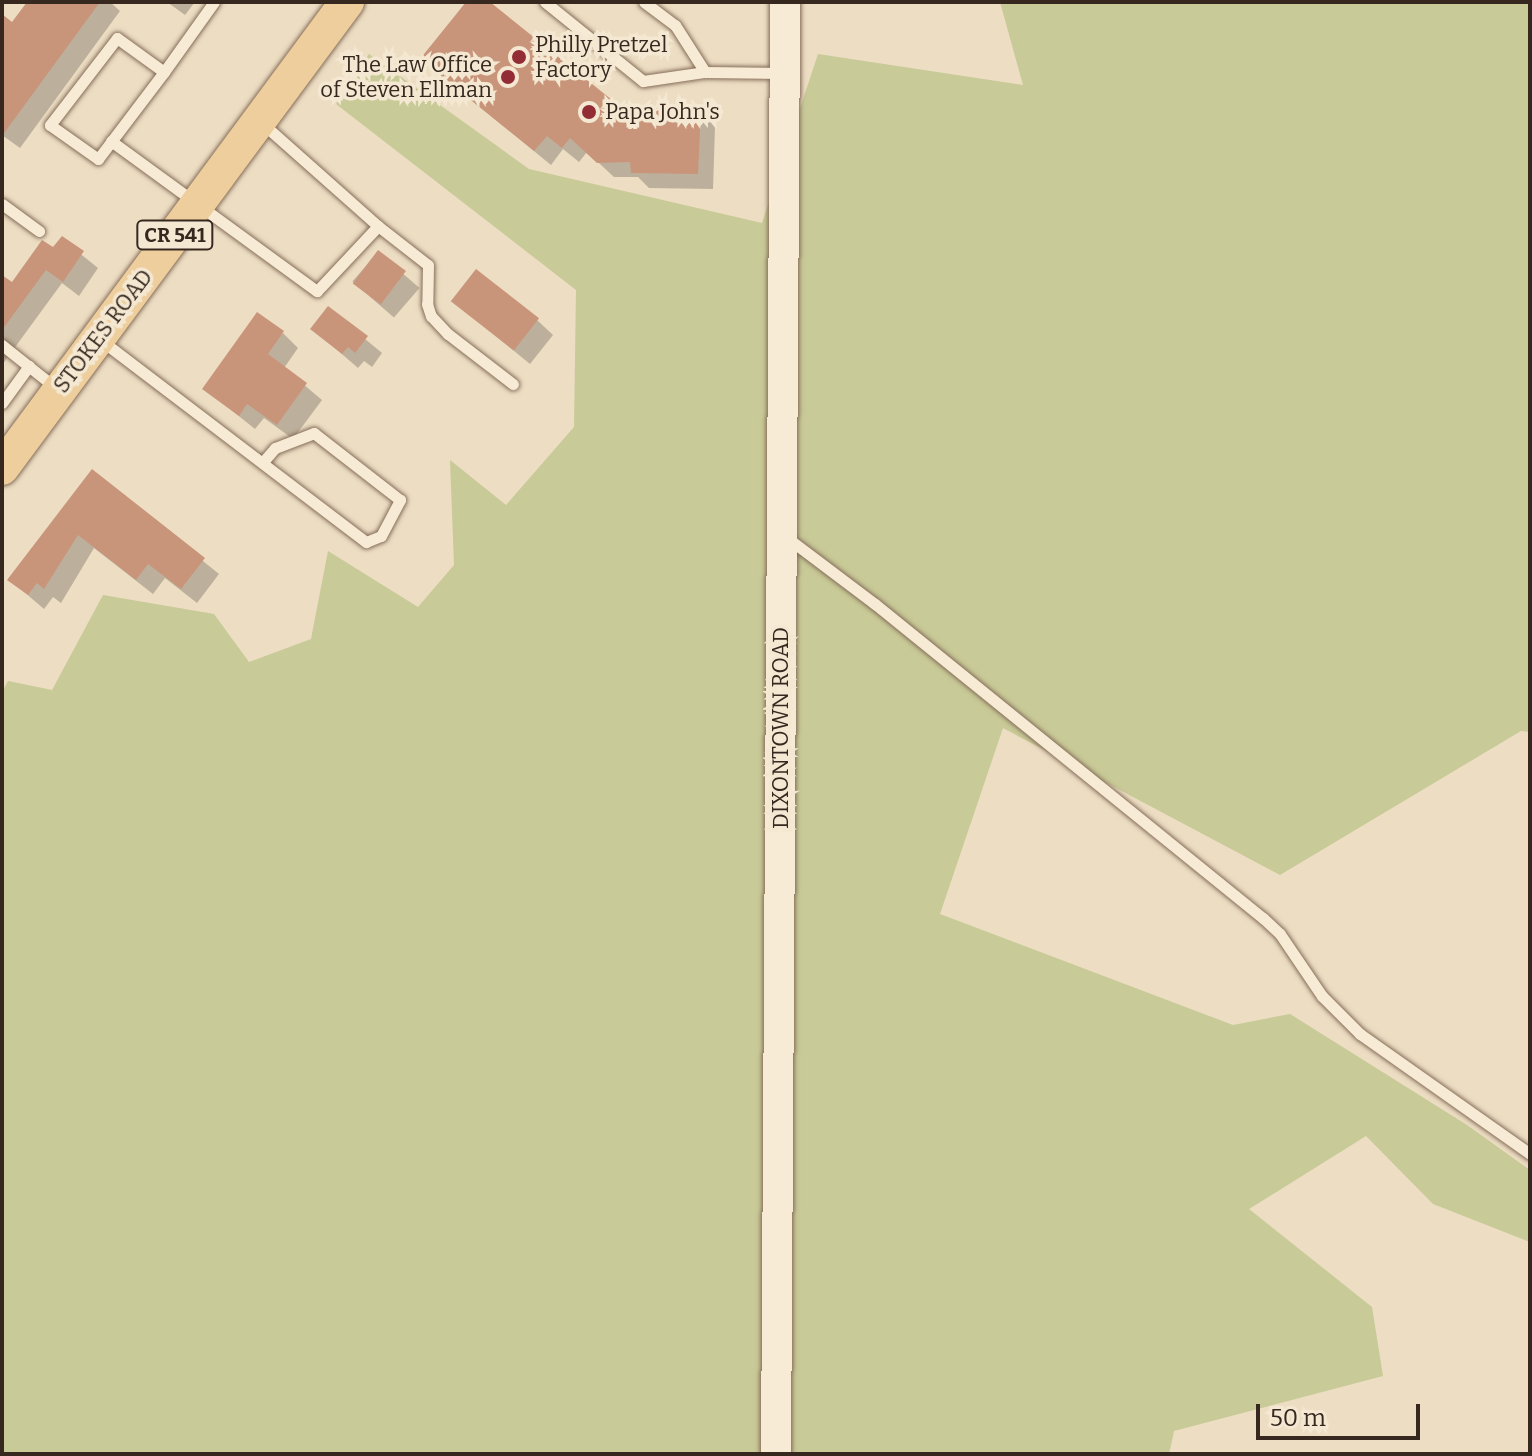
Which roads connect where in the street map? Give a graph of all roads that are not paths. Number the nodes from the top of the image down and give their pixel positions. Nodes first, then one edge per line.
1 (214, 2) edge
2 (347, 2) edge
3 (545, 2) edge
4 (644, 2) edge
5 (785, 2) edge
6 (164, 72) junction
7 (705, 72) junction
8 (784, 73) junction
9 (259, 121) junction
10 (111, 141) junction
11 (2, 204) edge
12 (197, 204) junction
13 (378, 226) junction
14 (39, 231) dead end
15 (98, 338) junction
16 (2, 345) edge
17 (29, 366) junction
18 (513, 384) dead end
19 (59, 391) junction
20 (2, 403) edge
21 (263, 462) junction
22 (2, 468) edge
23 (782, 534) junction
24 (1530, 1154) edge
25 (776, 1454) edge

1 - 6 lane
2 - 9 main road, STOKES ROAD / CR 541
3 - 7 lane
4 - 7 lane
5 - 8 street, DIXONTOWN ROAD
6 - 10 lane
6 - 10 lane
7 - 8 lane
8 - 23 street, DIXONTOWN ROAD
9 - 12 main road, STOKES ROAD / CR 541
9 - 13 lane
10 - 12 lane
11 - 14 lane
12 - 13 lane
12 - 15 main road, STOKES ROAD / CR 541
13 - 18 lane
15 - 19 main road, STOKES ROAD / CR 541
15 - 21 lane
16 - 17 lane
17 - 19 lane
17 - 20 lane
19 - 22 main road, STOKES ROAD / CR 541
21 - 21 lane
23 - 24 lane
23 - 25 street, DIXONTOWN ROAD

